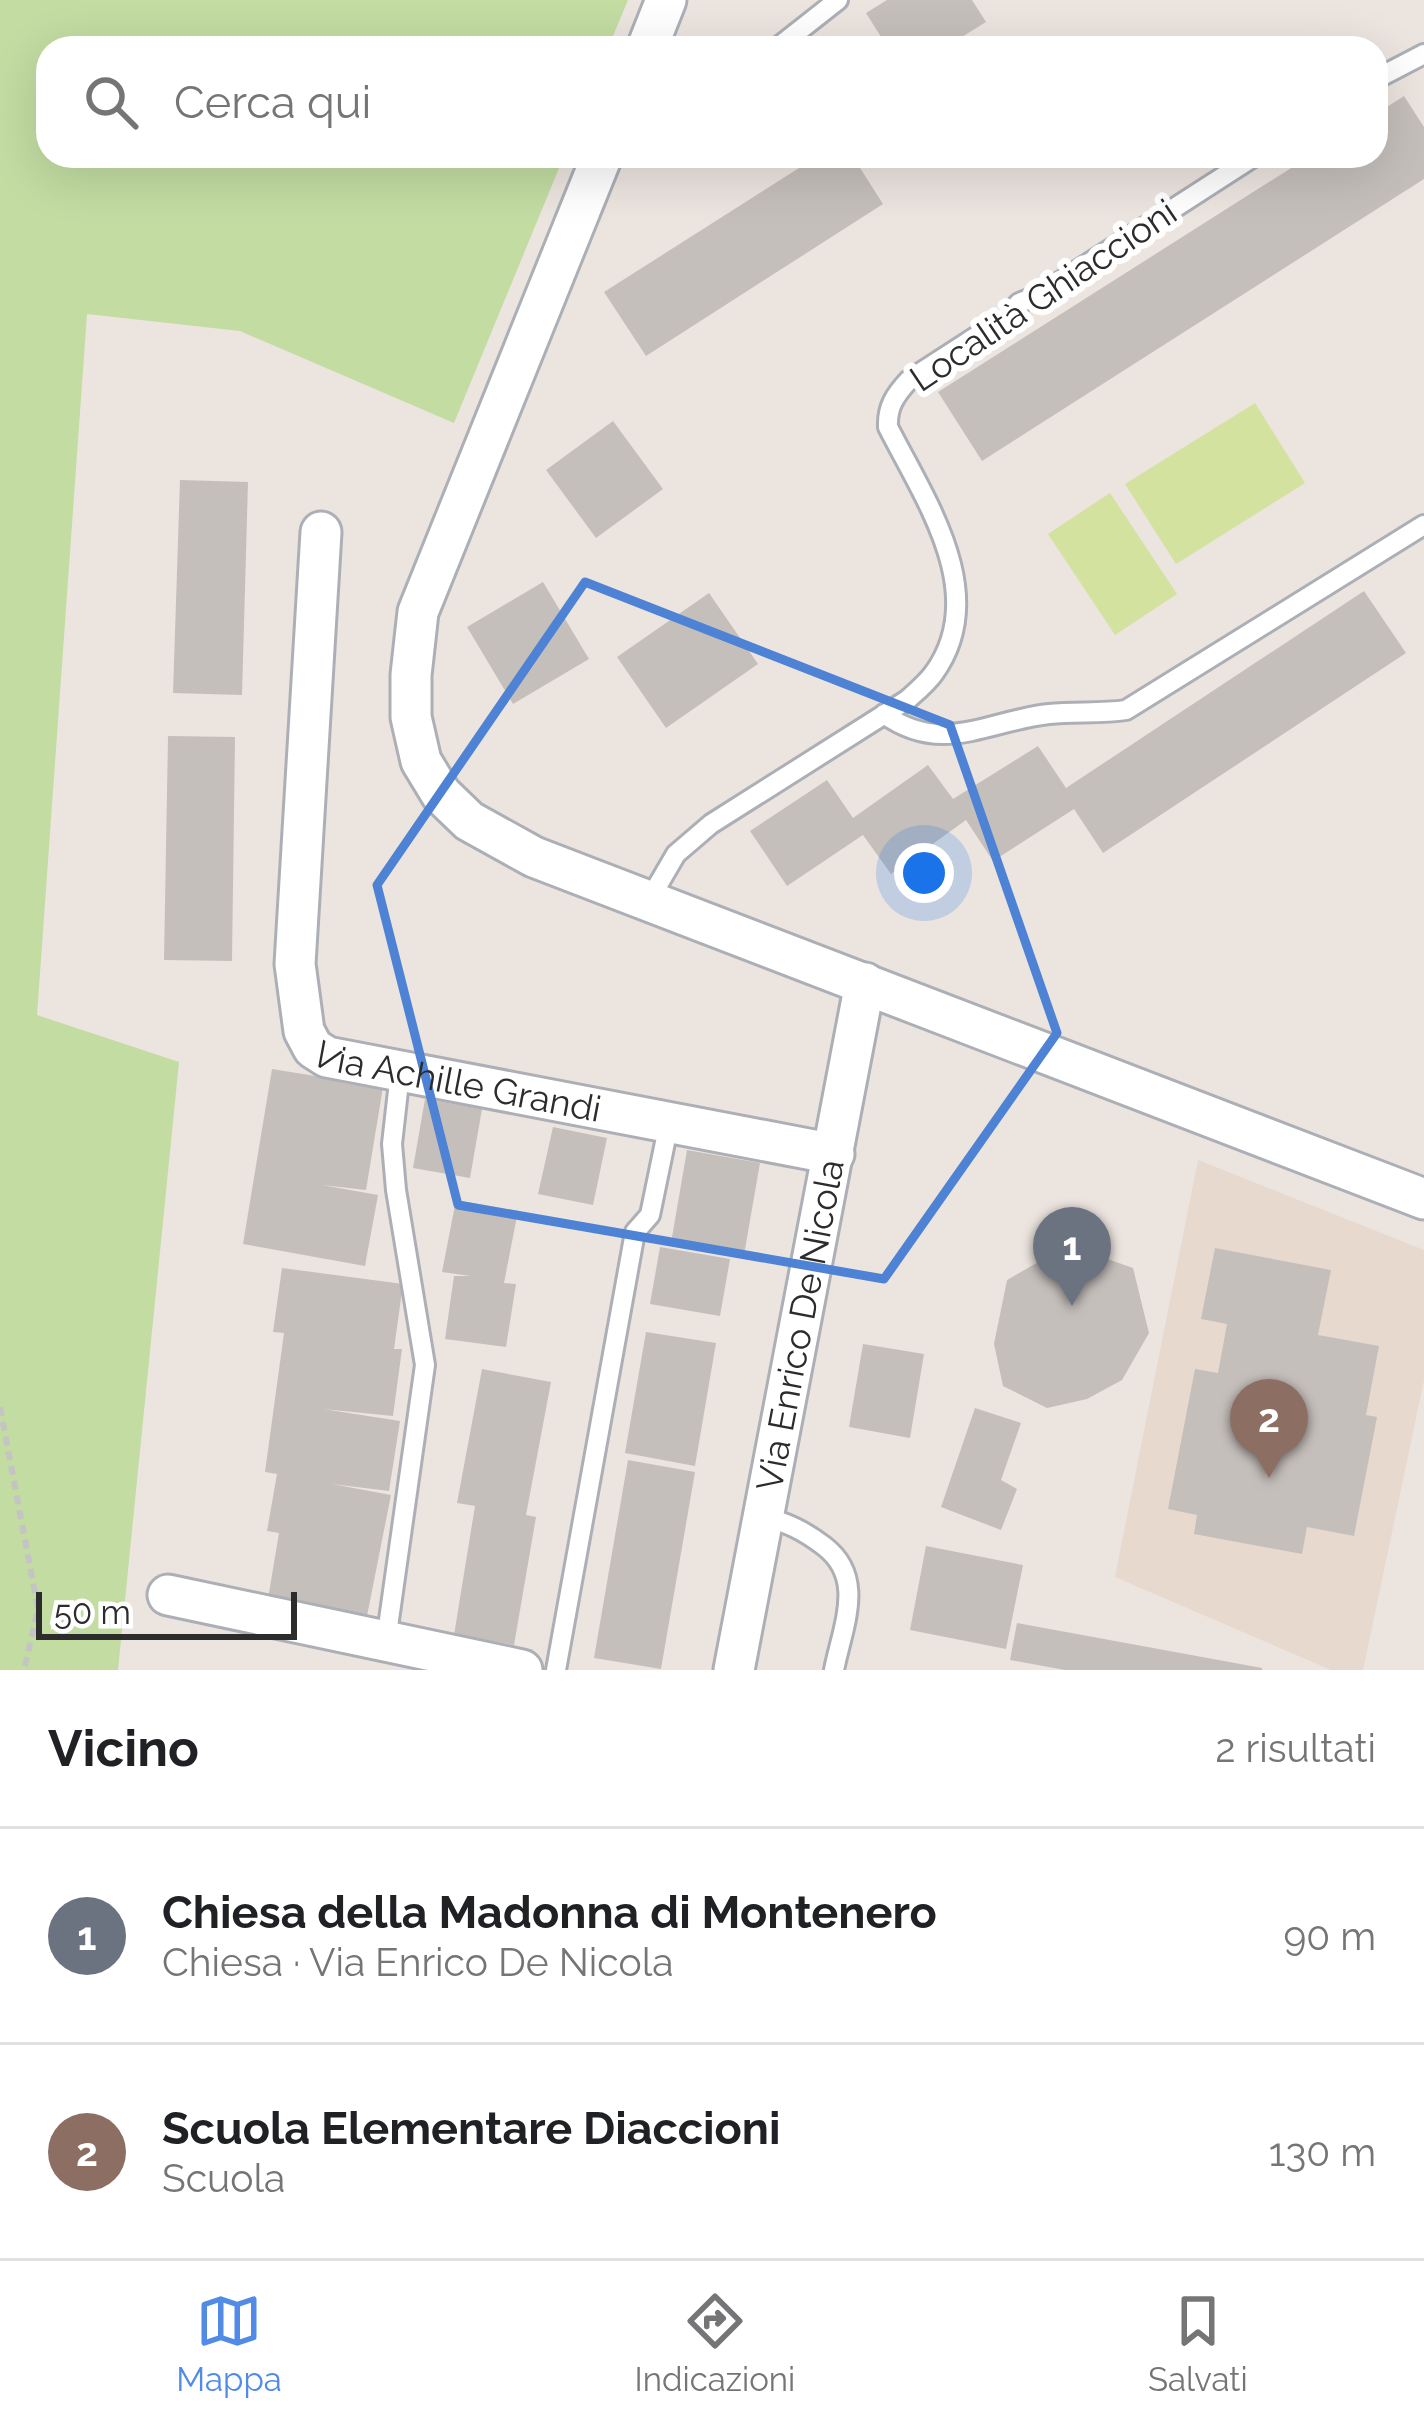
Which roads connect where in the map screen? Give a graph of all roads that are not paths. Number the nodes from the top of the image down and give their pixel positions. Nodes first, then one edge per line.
1 (666, 0) edge
2 (838, 0) edge
3 (651, 36) edge
4 (792, 36) edge
5 (1424, 54) edge
6 (1388, 73) edge
7 (597, 168) edge
8 (1236, 168) edge
9 (1424, 525) edge
10 (321, 532) dead end
11 (884, 714) junction
12 (648, 902) junction
13 (865, 983) junction
14 (400, 1073) junction
15 (669, 1123) junction
16 (834, 1154) junction
17 (1424, 1199) edge
18 (764, 1516) junction
19 (169, 1595) dead end
20 (386, 1641) junction
21 (522, 1670) edge
22 (556, 1670) edge
23 (734, 1670) edge
24 (834, 1670) edge

1 - 3 street
2 - 4 lane
5 - 6 lane
7 - 12 street
8 - 11 lane, Località Ghiaccioni
9 - 11 lane
10 - 14 street, Via Achille Grandi
11 - 12 lane, Località Ghiaccioni
12 - 13 street
13 - 16 street, Via Enrico De Nicola
13 - 17 street
14 - 15 street, Via Achille Grandi
14 - 20 lane
15 - 16 street, Via Achille Grandi
15 - 22 lane
16 - 18 street, Via Enrico De Nicola
18 - 23 street, Via Enrico De Nicola
18 - 24 lane
19 - 20 street
20 - 21 street

